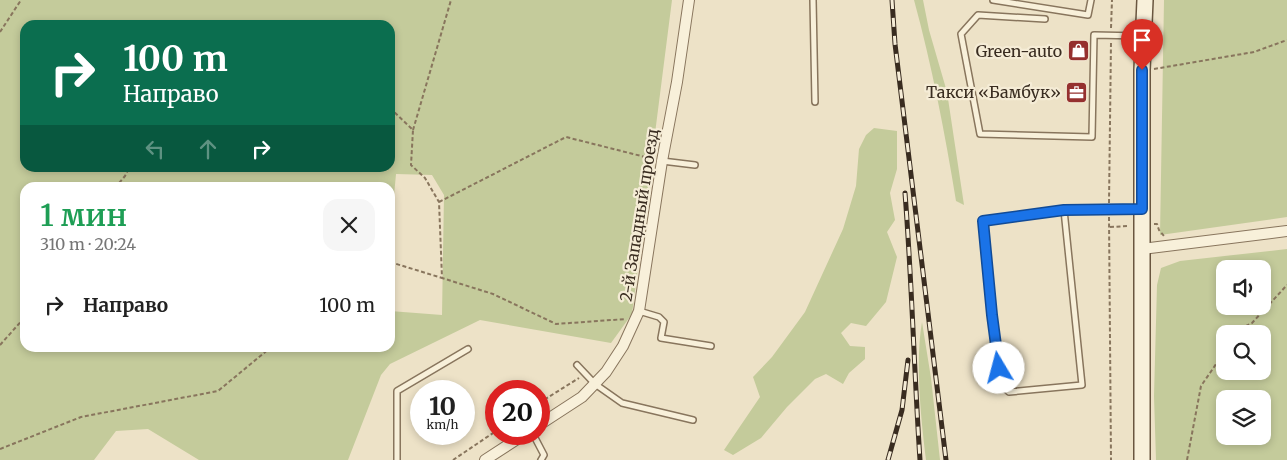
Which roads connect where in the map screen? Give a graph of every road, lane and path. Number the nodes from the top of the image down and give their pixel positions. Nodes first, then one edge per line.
1 (21, 0) edge
2 (451, 0) edge
3 (689, 0) edge
4 (813, 0) edge
5 (993, 0) edge
6 (1091, 0) edge
7 (1112, 0) edge
8 (1145, 0) edge
9 (1045, 19) dead end
10 (0, 32) edge
11 (1111, 36) junction
12 (1144, 36) junction
13 (1287, 40) edge
14 (1142, 70) junction
15 (815, 102) dead end
16 (395, 113) edge
17 (413, 130) junction
18 (662, 161) junction
19 (695, 166) dead end
20 (439, 202) junction
21 (1142, 209) junction
22 (1064, 210) junction
23 (1109, 210) junction
24 (1142, 225) junction
25 (1110, 227) junction
26 (1287, 231) edge
27 (1142, 249) junction
28 (395, 264) edge
29 (442, 278) junction
30 (1287, 285) edge
31 (637, 314) junction
32 (20, 323) edge
33 (1248, 325) edge
34 (0, 345) edge
35 (711, 346) dead end
36 (468, 349) dead end
37 (265, 352) edge
38 (1216, 364) edge
39 (577, 365) dead end
40 (585, 374) junction
41 (595, 384) junction
42 (550, 396) edge
43 (550, 418) edge
44 (693, 420) dead end
45 (485, 438) edge
46 (508, 445) edge
47 (538, 445) edge
48 (0, 449) edge
49 (397, 460) edge
50 (453, 460) edge
51 (485, 460) edge
52 (541, 460) edge
53 (1110, 460) edge
54 (1142, 460) edge
55 (1187, 460) edge

1 - 10 path
2 - 17 path
3 - 18 street, 2-й Западный проезд
4 - 15 lane
5 - 6 lane
7 - 11 path
8 - 12 main road
9 - 11 lane
11 - 12 lane
11 - 23 path
12 - 14 main road
13 - 14 path
14 - 21 main road
16 - 17 path
17 - 20 path
18 - 19 lane
18 - 20 path
18 - 31 street, 2-й Западный проезд
20 - 29 path
21 - 23 lane
21 - 24 main road
22 - 22 lane
22 - 23 lane
23 - 25 path
24 - 25 path
24 - 27 main road
25 - 53 path
26 - 27 street
27 - 54 main road
28 - 29 path
29 - 31 path
30 - 33 path
31 - 35 lane
31 - 41 street, 2-й Западный проезд
32 - 34 path
36 - 49 lane
37 - 48 path
38 - 55 path
39 - 40 lane
40 - 41 lane
40 - 42 path
41 - 43 street, 2-й Западный проезд
41 - 44 lane
45 - 50 path
46 - 51 street
47 - 52 lane

